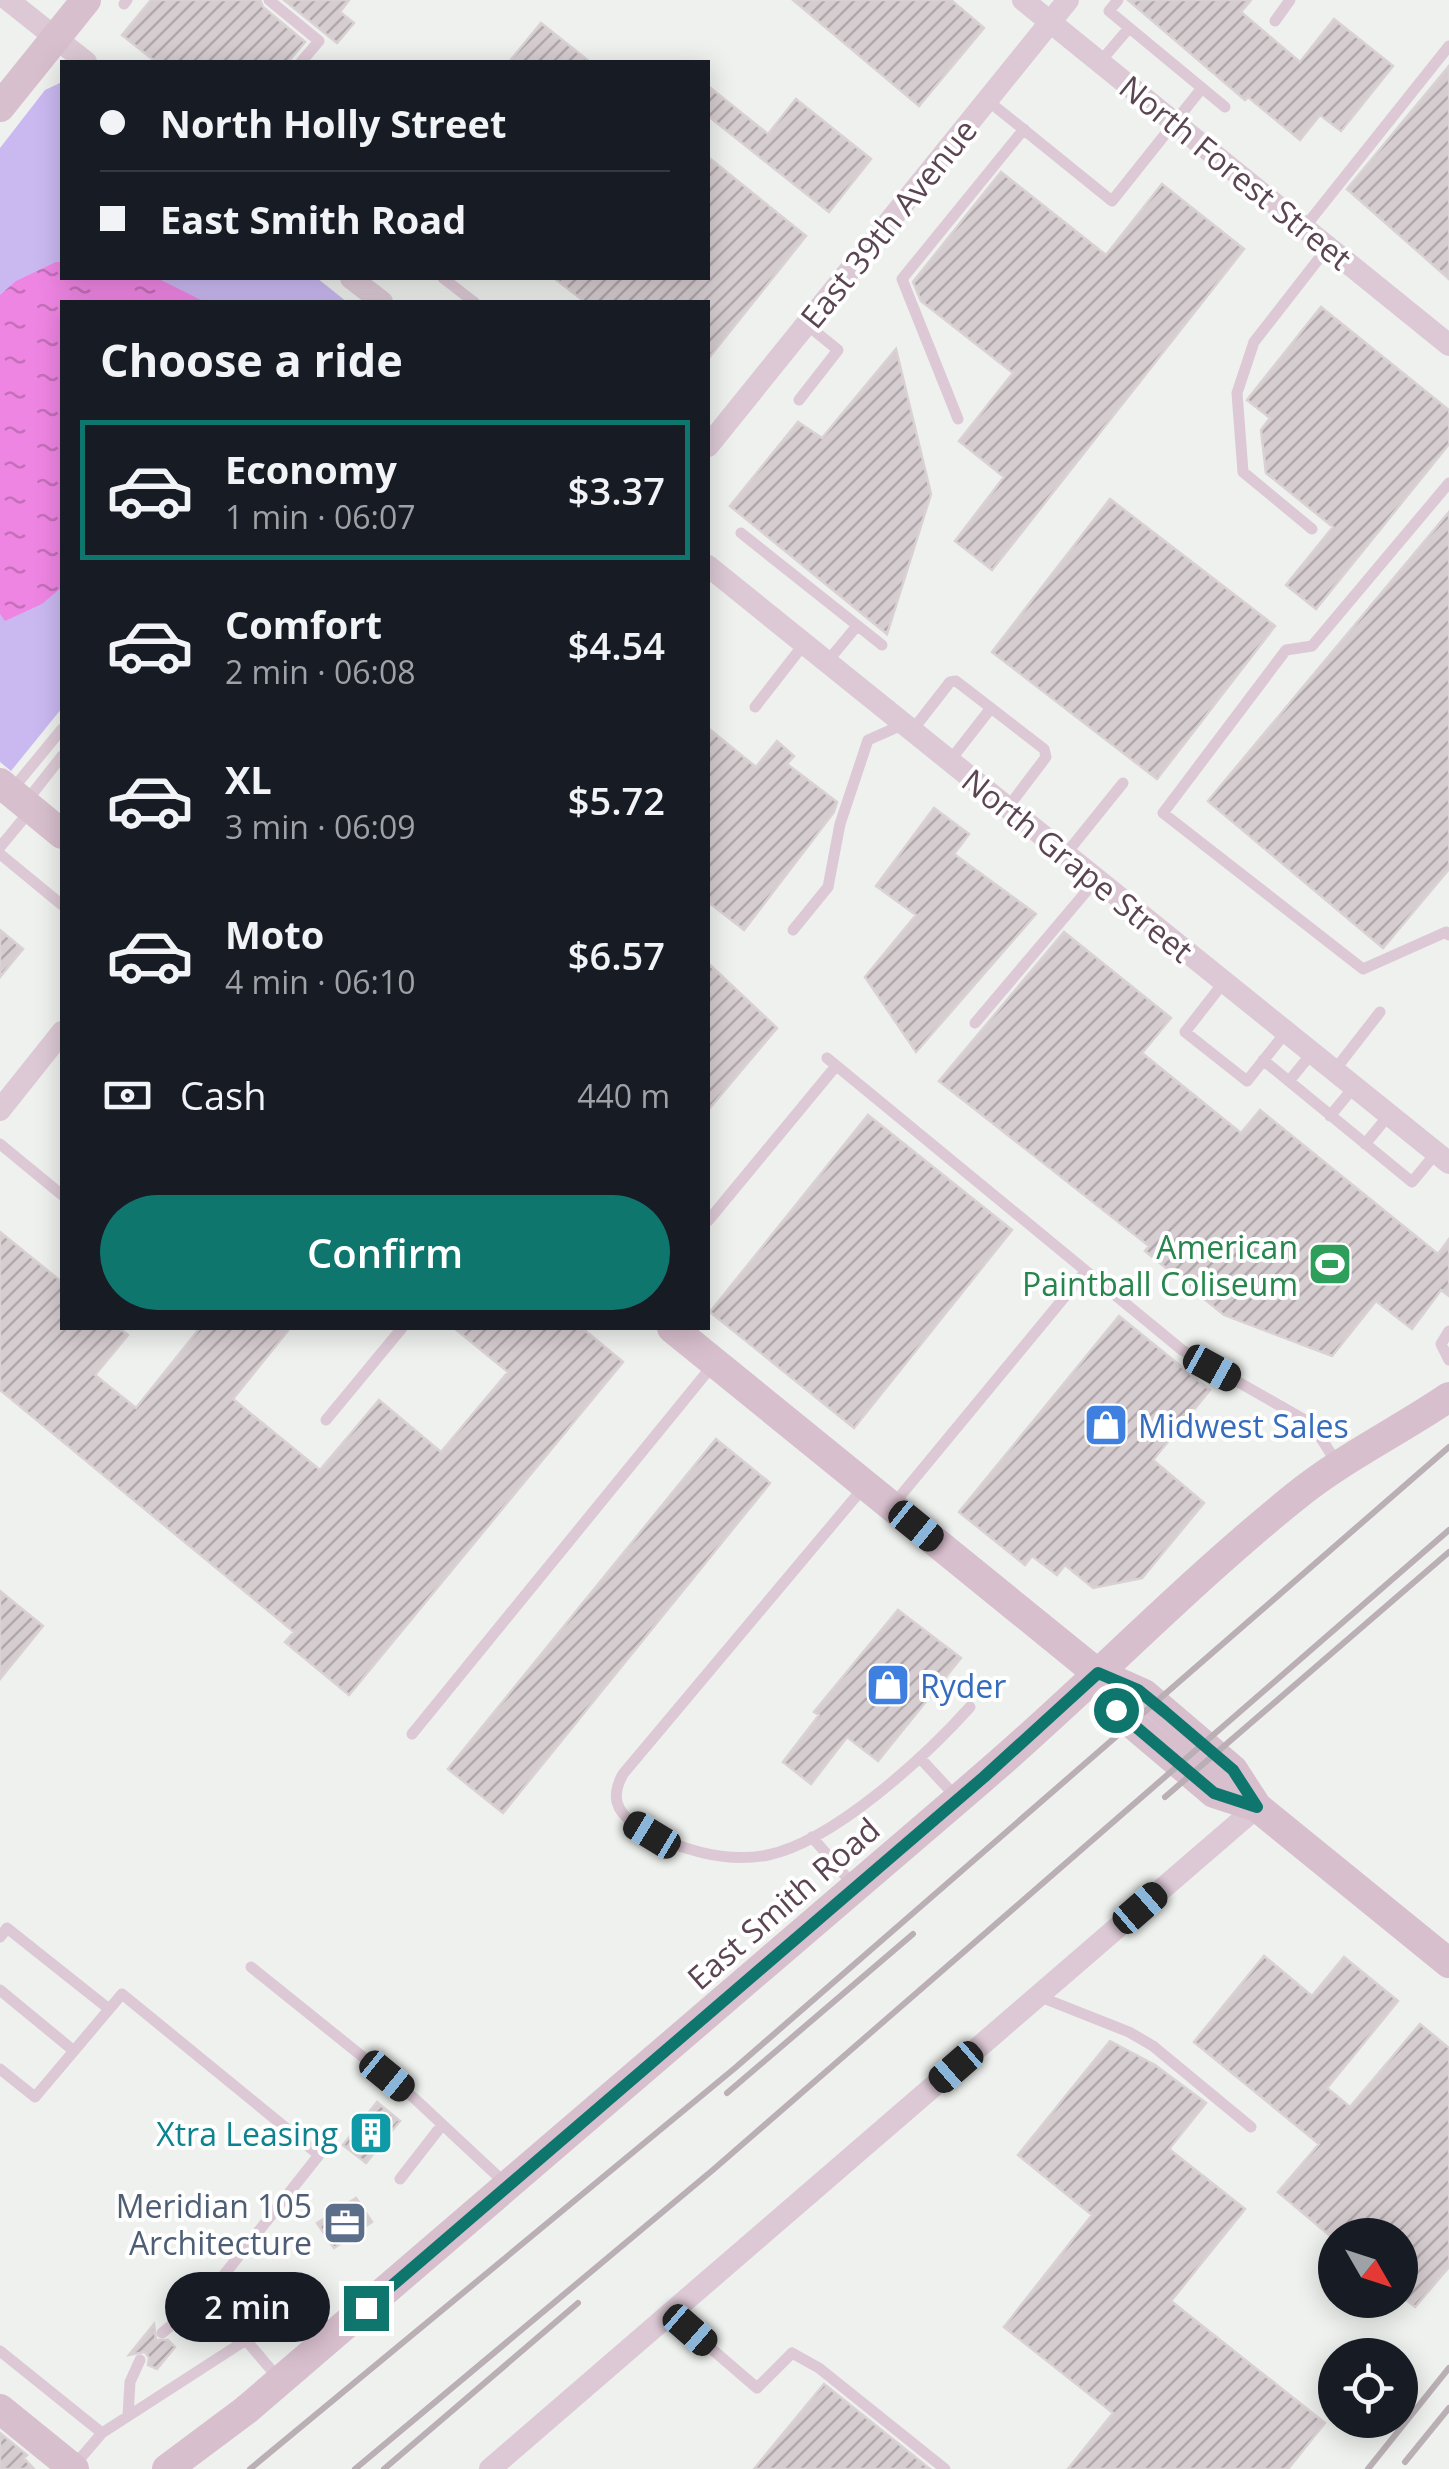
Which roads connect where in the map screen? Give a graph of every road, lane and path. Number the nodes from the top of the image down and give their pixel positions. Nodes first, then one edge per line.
1 (8, 0) edge
2 (86, 0) edge
3 (269, 0) edge
4 (1022, 0) edge
5 (1068, 0) edge
6 (1118, 0) edge
7 (1290, 0) edge
8 (1276, 21) dead end
9 (1050, 22) junction
10 (1129, 28) junction
11 (55, 38) junction
12 (1449, 46) edge
13 (83, 60) edge
14 (303, 60) edge
15 (1100, 62) junction
16 (1202, 88) junction
17 (987, 100) junction
18 (0, 107) edge
19 (1225, 107) dead end
20 (1175, 123) junction
21 (1024, 130) junction
22 (1304, 228) junction
23 (1328, 247) junction
24 (354, 280) edge
25 (446, 280) edge
26 (379, 300) edge
27 (471, 300) edge
28 (806, 324) junction
29 (1449, 344) edge
30 (800, 400) dead end
31 (958, 419) dead end
32 (710, 444) edge
33 (1449, 483) edge
34 (1312, 529) dead end
35 (741, 533) dead end
36 (710, 570) edge
37 (856, 627) junction
38 (804, 644) junction
39 (882, 645) dead end
40 (827, 662) junction
41 (755, 707) dead end
42 (991, 708) junction
43 (906, 728) junction
44 (60, 731) edge
45 (60, 758) edge
46 (948, 762) junction
47 (1123, 783) dead end
48 (17, 797) edge
49 (1012, 802) dead end
50 (60, 832) edge
51 (0, 850) edge
52 (1065, 855) junction
53 (1096, 880) junction
54 (60, 903) edge
55 (793, 930) dead end
56 (1449, 935) edge
57 (1224, 982) junction
58 (1380, 1012) dead end
59 (975, 1023) dead end
60 (1286, 1032) junction
61 (60, 1035) edge
62 (1312, 1053) junction
63 (1264, 1060) junction
64 (1334, 1071) junction
65 (1289, 1082) junction
66 (1354, 1086) junction
67 (0, 1110) edge
68 (1389, 1115) junction
69 (1330, 1116) junction
70 (0, 1144) edge
71 (1366, 1144) junction
72 (1442, 1158) edge
73 (60, 1193) edge
74 (710, 1218) edge
75 (1086, 1271) junction
76 (400, 1330) edge
77 (674, 1330) edge
78 (1449, 1332) edge
79 (1449, 1360) edge
80 (715, 1363) junction
81 (1449, 1398) edge
82 (326, 1420) dead end
83 (1339, 1466) junction
84 (866, 1485) junction
85 (892, 1506) junction
86 (1098, 1673) junction
87 (970, 1707) dead end
88 (412, 1734) dead end
89 (920, 1758) junction
90 (958, 1799) junction
91 (1257, 1807) junction
92 (812, 1837) junction
93 (856, 1888) junction
94 (0, 1937) edge
95 (1449, 1962) edge
96 (251, 1968) dead end
97 (0, 1990) edge
98 (1038, 1996) junction
99 (110, 2009) junction
100 (74, 2050) junction
101 (0, 2069) edge
102 (442, 2124) junction
103 (1251, 2127) dead end
104 (400, 2179) dead end
105 (508, 2186) junction
106 (208, 2295) junction
107 (670, 2314) junction
108 (162, 2333) dead end
109 (246, 2340) junction
110 (0, 2351) edge
111 (140, 2360) dead end
112 (280, 2381) junction
113 (0, 2409) edge
114 (128, 2416) junction
115 (102, 2434) junction
116 (73, 2468) edge
117 (167, 2469) edge
118 (490, 2469) edge
119 (945, 2469) edge

1 - 11 street
2 - 11 street
3 - 14 lane
4 - 9 street, North Forest Street
5 - 9 street, East 39th Avenue
6 - 10 lane
7 - 8 lane
9 - 15 street, North Forest Street
9 - 17 street, East 39th Avenue
10 - 15 lane
10 - 16 lane
11 - 13 street
11 - 18 street
12 - 22 lane
15 - 20 street, North Forest Street
16 - 19 lane
16 - 20 lane
17 - 21 lane
17 - 28 street, East 39th Avenue
20 - 21 lane
20 - 22 street, North Forest Street
21 - 31 lane
22 - 23 street, North Forest Street
23 - 29 street, North Forest Street
23 - 34 lane
24 - 26 street
25 - 27 lane
28 - 30 lane
28 - 32 street, East 39th Avenue
33 - 56 lane
35 - 37 lane
36 - 38 street, North Grape Street
37 - 39 lane
37 - 40 lane
38 - 40 street, North Grape Street
38 - 41 lane
40 - 43 street, North Grape Street
42 - 43 lane
42 - 46 lane
42 - 49 lane
43 - 46 street, North Grape Street
43 - 55 lane
44 - 48 lane
45 - 48 lane
46 - 52 street, North Grape Street
47 - 52 lane
48 - 50 street
48 - 51 lane
51 - 54 lane
52 - 53 street, North Grape Street
53 - 57 street, North Grape Street
53 - 59 lane
57 - 60 street, North Grape Street
57 - 63 lane
58 - 64 lane
60 - 62 street, North Grape Street
60 - 63 lane
61 - 67 street
62 - 64 street, North Grape Street
62 - 65 lane
63 - 65 lane
64 - 66 street, North Grape Street
65 - 69 lane
66 - 68 street, North Grape Street
66 - 69 lane
68 - 71 lane
68 - 72 street, North Grape Street
69 - 71 lane
70 - 73 lane
71 - 72 lane
74 - 75 lane
75 - 83 lane
75 - 85 lane
76 - 82 lane
77 - 80 street
78 - 79 lane
80 - 84 street
80 - 88 lane
81 - 83 street, East Smith Road
83 - 86 street, East Smith Road
84 - 85 street
84 - 92 lane
85 - 86 street
86 - 90 street, East Smith Road
86 - 91 street
87 - 89 lane
89 - 90 lane
89 - 92 lane
90 - 93 street, East Smith Road
91 - 95 street
91 - 98 street
92 - 93 lane
93 - 105 street, East Smith Road
94 - 99 lane
96 - 102 lane
97 - 100 lane
98 - 103 lane
98 - 107 street
99 - 100 lane
99 - 106 lane
100 - 101 lane
102 - 104 lane
102 - 105 lane
105 - 112 street, East Smith Road
106 - 108 lane
106 - 109 lane
107 - 118 street
107 - 119 lane
109 - 112 lane
109 - 114 lane
110 - 115 lane
111 - 114 lane
112 - 117 street, East Smith Road
113 - 116 street
114 - 115 lane
115 - 116 lane

